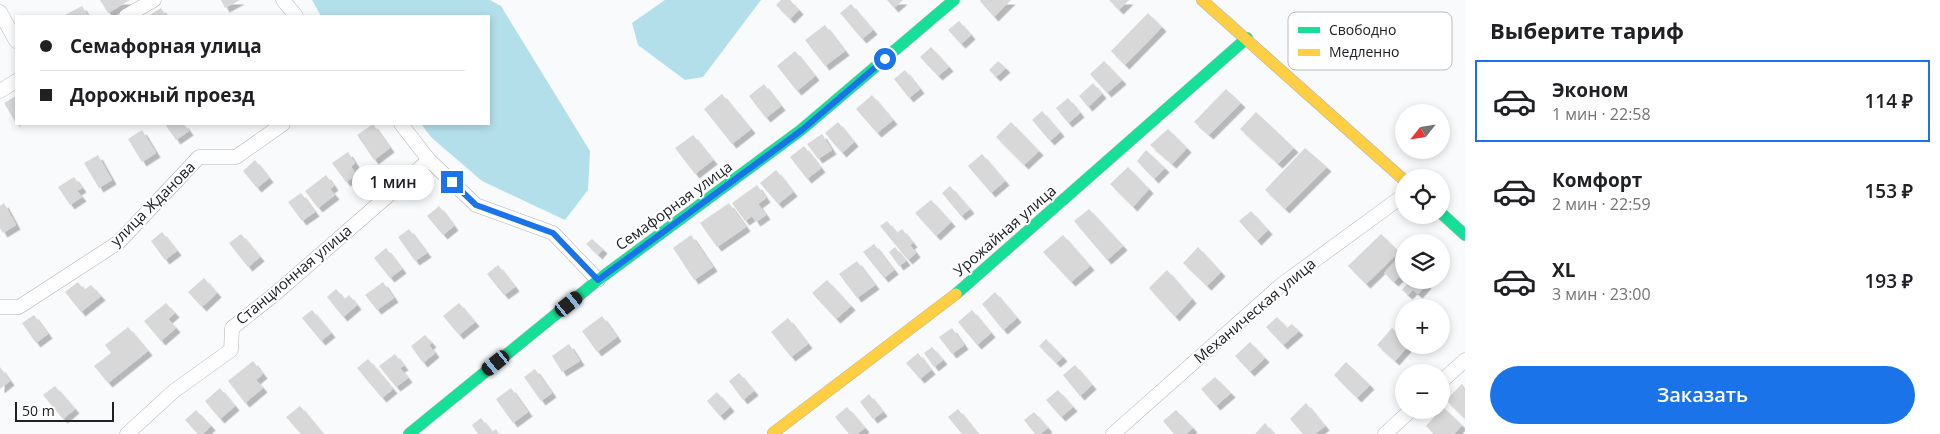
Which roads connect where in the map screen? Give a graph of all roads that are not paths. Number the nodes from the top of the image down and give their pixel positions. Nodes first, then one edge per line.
1 (154, 0) edge
2 (283, 0) edge
3 (954, 0) edge
4 (1202, 0) edge
5 (0, 12) edge
6 (128, 15) edge
7 (295, 15) edge
8 (1247, 38) junction
9 (15, 39) edge
10 (15, 82) edge
11 (0, 91) edge
12 (282, 125) edge
13 (402, 125) edge
14 (429, 160) junction
15 (1395, 172) edge
16 (1395, 202) edge
17 (1450, 221) edge
18 (1465, 235) edge
19 (598, 280) junction
20 (0, 307) edge
21 (1465, 360) edge
22 (1450, 374) edge
23 (1401, 419) edge
24 (773, 433) dead end
25 (127, 434) edge
26 (409, 434) edge
27 (1113, 434) edge
28 (1385, 434) edge

1 - 6 street
2 - 7 street
3 - 19 street, Семафорная улица
4 - 8 street
5 - 9 street
8 - 15 street
8 - 24 street, Урожайная улица
10 - 11 street
12 - 20 street, улица Жданова
13 - 14 street
14 - 19 street
14 - 25 street, Станционная улица
16 - 27 street, Механическая улица
17 - 18 street
19 - 26 street, Семафорная улица
21 - 22 street
23 - 28 street

